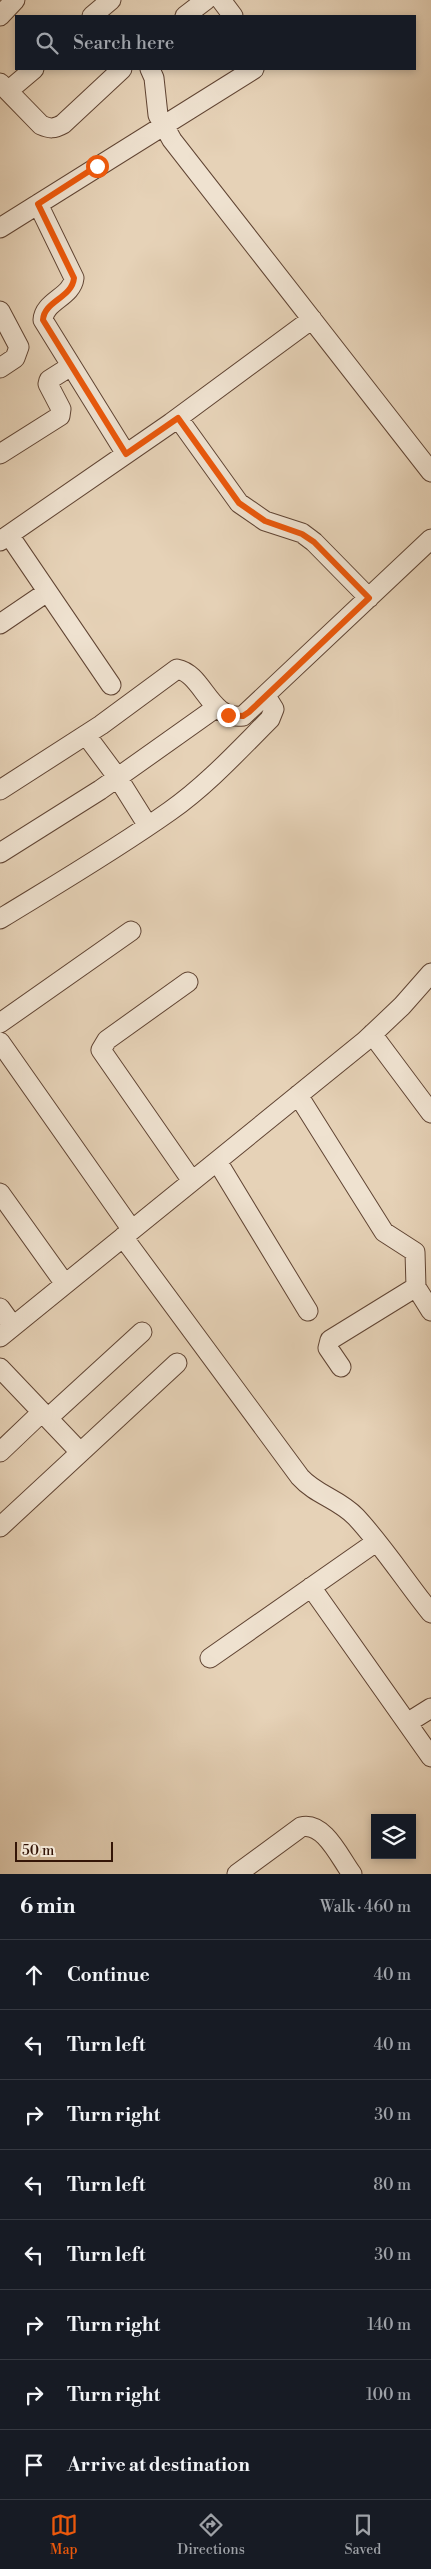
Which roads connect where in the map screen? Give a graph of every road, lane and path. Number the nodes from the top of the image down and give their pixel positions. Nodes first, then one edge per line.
1 (15, 0) edge
2 (111, 0) edge
3 (206, 0) edge
4 (221, 0) edge
5 (93, 15) edge
6 (187, 15) edge
7 (232, 15) edge
8 (0, 16) edge
9 (32, 70) edge
10 (121, 70) edge
11 (150, 70) edge
12 (252, 70) edge
13 (4, 87) edge
14 (163, 126) junction
15 (38, 204) junction
16 (0, 228) edge
17 (0, 311) edge
18 (312, 319) junction
19 (71, 366) junction
20 (0, 368) edge
21 (178, 418) junction
22 (0, 454) edge
23 (126, 454) junction
24 (431, 472) edge
25 (4, 538) edge
26 (431, 538) edge
27 (47, 592) junction
28 (369, 598) junction
29 (0, 624) edge
30 (111, 685) dead end
31 (266, 696) junction
32 (216, 707) junction
33 (86, 735) junction
34 (118, 778) junction
35 (0, 790) edge
36 (148, 826) junction
37 (0, 853) edge
38 (0, 919) edge
39 (131, 931) dead end
40 (431, 973) edge
41 (188, 982) dead end
42 (0, 1023) edge
43 (372, 1034) junction
44 (0, 1042) edge
45 (298, 1095) junction
46 (431, 1113) edge
47 (217, 1161) junction
48 (192, 1181) junction
49 (0, 1192) edge
50 (128, 1234) junction
51 (424, 1261) edge
52 (65, 1284) junction
53 (416, 1287) junction
54 (0, 1308) edge
55 (308, 1311) dead end
56 (431, 1311) edge
57 (7, 1332) edge
58 (142, 1332) dead end
59 (177, 1363) dead end
60 (340, 1367) dead end
61 (0, 1368) edge
62 (45, 1415) junction
63 (0, 1452) edge
64 (80, 1452) junction
65 (0, 1527) edge
66 (376, 1542) junction
67 (311, 1587) junction
68 (431, 1613) edge
69 (210, 1658) dead end
70 (431, 1708) edge
71 (407, 1724) junction
72 (431, 1757) edge
73 (237, 1874) edge
74 (352, 1874) edge

1 - 8 street
2 - 5 street
3 - 6 street
4 - 7 street
9 - 13 street
10 - 13 street
11 - 14 street
12 - 14 street
14 - 15 street
14 - 18 street
15 - 16 street
15 - 19 street
17 - 20 street
18 - 21 street
18 - 24 street
19 - 22 street
19 - 23 street
21 - 23 street
21 - 28 street
23 - 25 street
25 - 27 street
26 - 28 street
27 - 29 street
27 - 30 street
28 - 31 street
31 - 32 street
31 - 36 street
32 - 33 street
32 - 34 street
33 - 34 street
33 - 35 street
34 - 36 street
34 - 37 street
36 - 38 street
39 - 42 street
40 - 43 street
41 - 48 street
43 - 45 street
43 - 46 street
44 - 50 street
45 - 47 street
45 - 51 street
47 - 48 street
47 - 55 street
48 - 50 street
49 - 52 street
50 - 52 street
50 - 66 street
51 - 53 street
52 - 57 street
53 - 56 street
53 - 60 street
54 - 57 street
58 - 62 street
59 - 64 street
61 - 62 street
62 - 63 street
62 - 64 street
64 - 65 street
66 - 67 street
66 - 68 street
67 - 69 street
67 - 71 street
70 - 71 street
71 - 72 street
73 - 74 street

